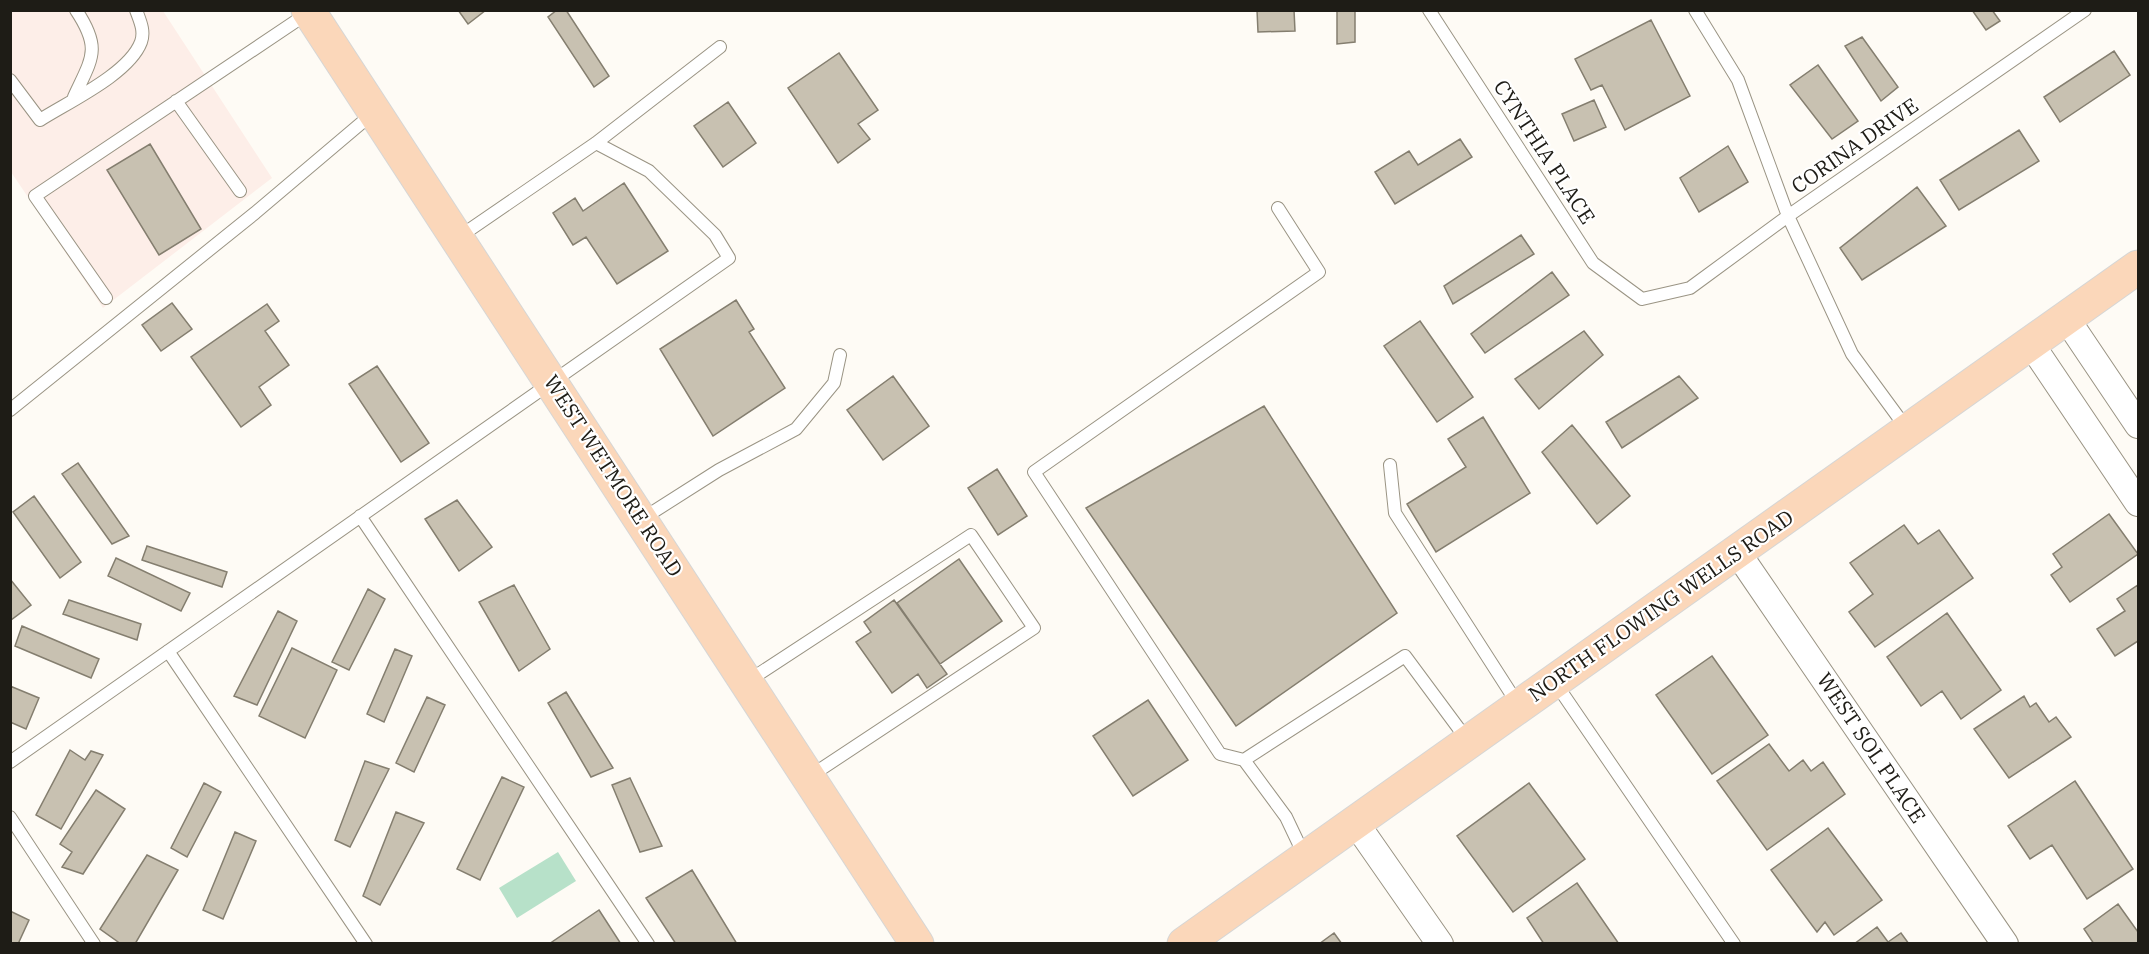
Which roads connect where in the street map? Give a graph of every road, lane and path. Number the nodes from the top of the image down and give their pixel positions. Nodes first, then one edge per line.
1 (76, 10) edge
2 (136, 10) edge
3 (1430, 10) edge
4 (1695, 10) edge
5 (2085, 10) edge
6 (308, 11) edge
7 (720, 47) dead end
8 (10, 80) edge
9 (74, 98) junction
10 (176, 101) junction
11 (376, 111) junction
12 (596, 143) junction
13 (240, 191) dead end
14 (1278, 208) dead end
15 (1788, 216) junction
16 (458, 237) junction
17 (2139, 267) edge
18 (106, 298) dead end
19 (1642, 299) joint
20 (2066, 318) junction
21 (2031, 344) junction
22 (840, 356) dead end
23 (552, 382) junction
24 (10, 410) edge
25 (2139, 425) edge
26 (1907, 430) junction
27 (1390, 465) dead end
28 (2139, 503) edge
29 (360, 516) junction
30 (641, 520) junction
31 (1737, 552) junction
32 (168, 651) junction
33 (1554, 680) junction
34 (747, 682) junction
35 (1519, 707) junction
36 (1468, 742) junction
37 (1244, 760) junction
38 (10, 762) edge
39 (808, 777) junction
40 (10, 817) edge
41 (1355, 822) junction
42 (1306, 858) junction
43 (94, 944) edge
44 (366, 944) edge
45 (648, 944) edge
46 (917, 944) edge
47 (1184, 944) edge
48 (1440, 944) edge
49 (1734, 944) edge
50 (2005, 944) edge

1 - 9 lane
2 - 9 lane
3 - 19 lane, CYNTHIA PLACE
4 - 15 lane
5 - 15 lane, CORINA DRIVE
6 - 10 lane
6 - 11 main road, WEST WETMORE ROAD
7 - 12 lane
8 - 9 lane
10 - 13 lane
10 - 18 lane
11 - 16 main road, WEST WETMORE ROAD
11 - 24 lane
12 - 16 lane
12 - 23 lane
14 - 37 lane
15 - 19 lane, CORINA DRIVE
15 - 26 lane
16 - 23 main road, WEST WETMORE ROAD
17 - 20 main road, NORTH FLOWING WELLS ROAD
20 - 21 main road, NORTH FLOWING WELLS ROAD
20 - 25 street
21 - 26 main road, NORTH FLOWING WELLS ROAD
21 - 28 street
22 - 30 lane
23 - 29 lane
23 - 30 main road, WEST WETMORE ROAD
26 - 31 main road, NORTH FLOWING WELLS ROAD
27 - 35 lane
29 - 32 lane
29 - 45 lane
30 - 34 main road, WEST WETMORE ROAD
31 - 33 main road, NORTH FLOWING WELLS ROAD
31 - 50 street, WEST SOL PLACE
32 - 38 lane
32 - 44 lane
33 - 35 main road, NORTH FLOWING WELLS ROAD
33 - 49 lane
34 - 39 main road, WEST WETMORE ROAD
34 - 39 lane
35 - 36 main road, NORTH FLOWING WELLS ROAD
36 - 37 lane
36 - 41 main road, NORTH FLOWING WELLS ROAD
37 - 42 lane
39 - 46 main road, WEST WETMORE ROAD
40 - 43 lane
41 - 42 main road, NORTH FLOWING WELLS ROAD
41 - 48 street
42 - 47 main road, NORTH FLOWING WELLS ROAD

